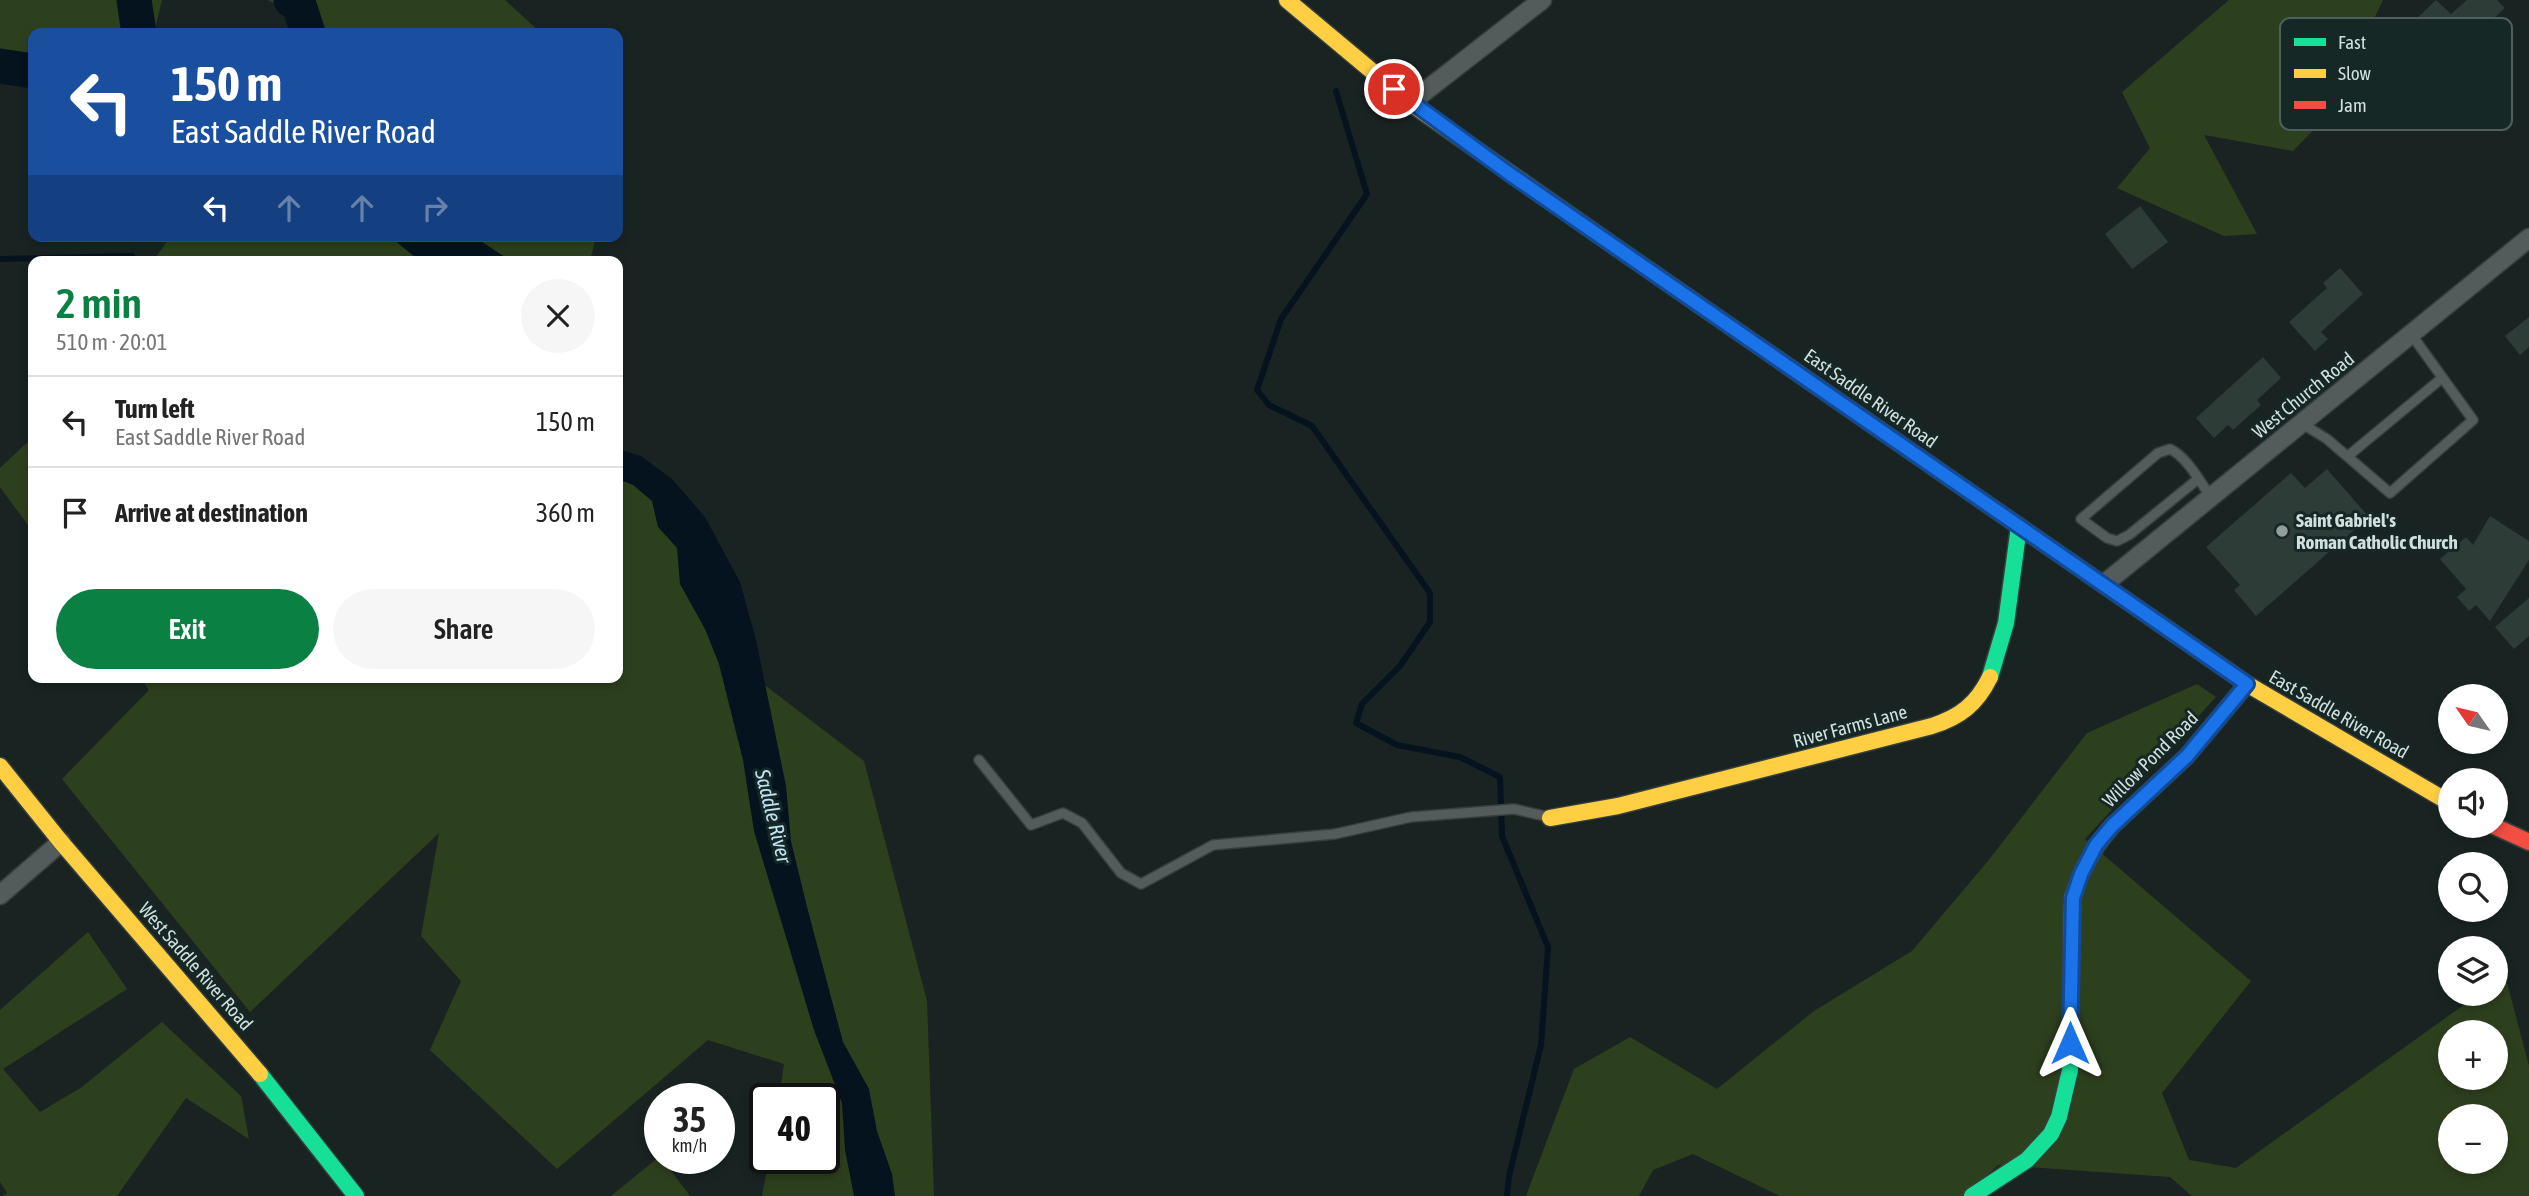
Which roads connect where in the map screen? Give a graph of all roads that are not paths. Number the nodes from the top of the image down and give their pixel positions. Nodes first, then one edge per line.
1 (1287, 0) edge
2 (1542, 0) edge
3 (1410, 103) junction
4 (2529, 238) edge
5 (2411, 334) junction
6 (2442, 378) junction
7 (2301, 424) junction
8 (2348, 456) junction
9 (2198, 479) junction
10 (2211, 497) junction
11 (2157, 512) junction
12 (2019, 526) junction
13 (2171, 530) junction
14 (2104, 584) junction
15 (2247, 684) junction
16 (979, 761) dead end
17 (0, 766) edge
18 (2438, 796) edge
19 (1550, 818) joint
20 (2508, 832) edge
21 (61, 842) junction
22 (2529, 842) edge
23 (0, 895) edge
24 (356, 1196) edge
25 (1972, 1196) edge

1 - 3 street, East Saddle River Road
2 - 3 street
3 - 12 street, East Saddle River Road
4 - 5 street, West Church Road
5 - 6 lane
5 - 7 street, West Church Road
6 - 8 lane
6 - 8 lane
7 - 8 lane
7 - 10 street, West Church Road
9 - 10 lane
9 - 11 lane
9 - 11 lane
10 - 13 street, West Church Road
11 - 13 lane
12 - 14 street, East Saddle River Road
12 - 19 street, River Farms Lane
13 - 14 street, West Church Road
14 - 15 street, East Saddle River Road
15 - 18 street, East Saddle River Road
15 - 25 street, Willow Pond Road
16 - 19 lane
17 - 21 street, West Saddle River Road
20 - 22 street
21 - 23 street
21 - 24 street, West Saddle River Road

